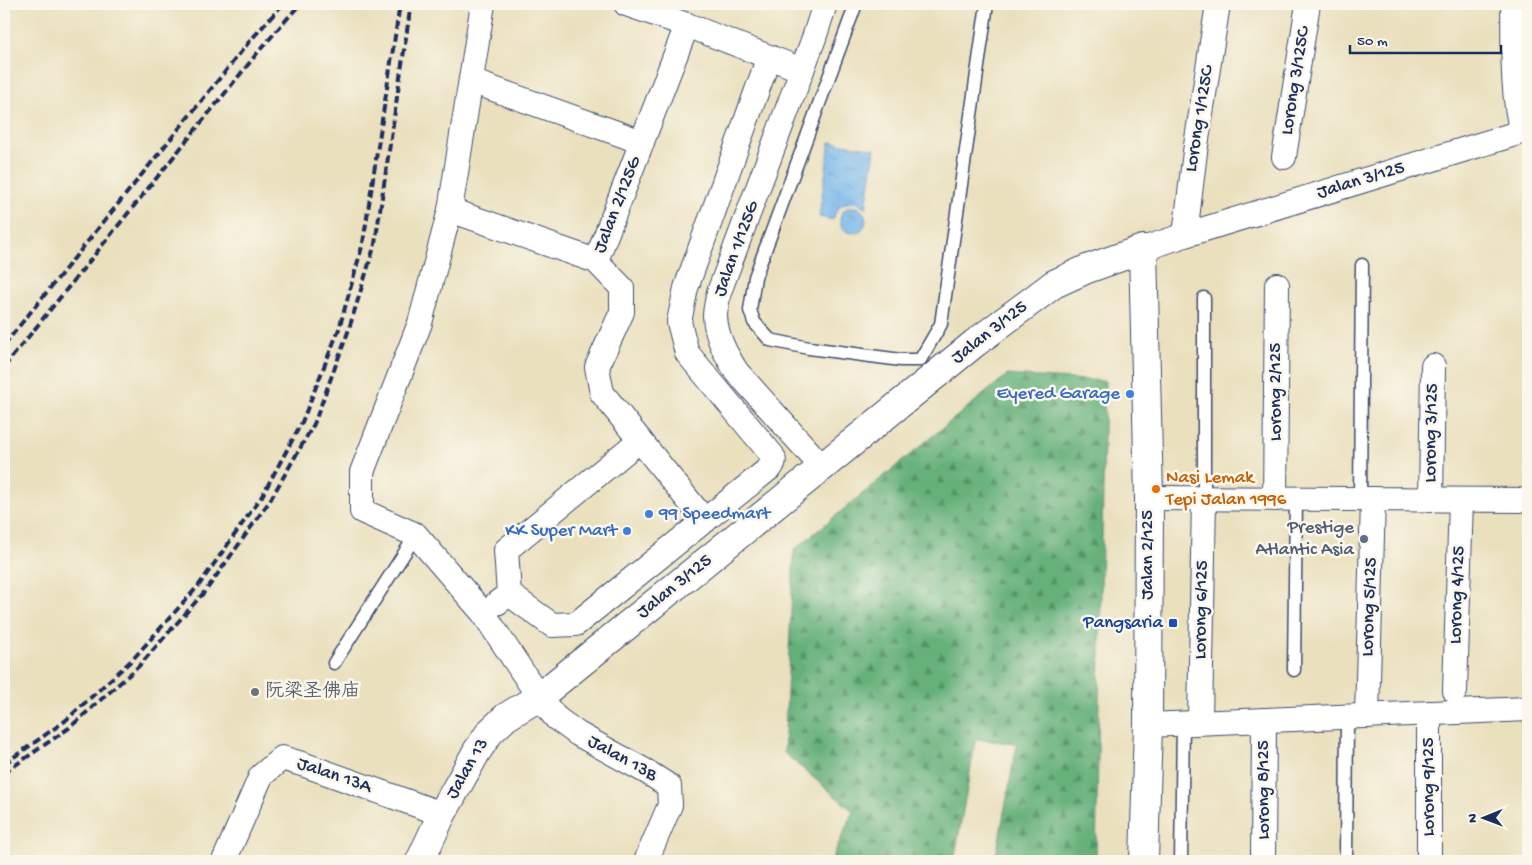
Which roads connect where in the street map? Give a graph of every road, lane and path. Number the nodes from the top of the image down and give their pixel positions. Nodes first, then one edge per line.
1 (483, 4) edge
2 (626, 4) edge
3 (825, 4) edge
4 (856, 4) edge
5 (987, 4) edge
6 (1218, 4) edge
7 (1308, 4) edge
8 (1513, 4) edge
9 (687, 25) junction
10 (769, 57) junction
11 (802, 70) junction
12 (471, 81) junction
13 (1525, 131) edge
14 (642, 142) junction
15 (1284, 157) dead end
16 (450, 210) junction
17 (1185, 235) junction
18 (1143, 249) junction
19 (596, 261) junction
20 (1362, 266) dead end
21 (1277, 285) dead end
22 (1204, 298) dead end
23 (1433, 366) dead end
24 (640, 440) junction
25 (823, 468) junction
26 (1149, 498) junction
27 (1204, 498) junction
28 (1286, 499) junction
29 (1366, 499) junction
30 (1431, 500) junction
31 (1461, 500) junction
32 (1528, 500) edge
33 (704, 521) junction
34 (416, 534) junction
35 (509, 594) junction
36 (484, 614) junction
37 (334, 663) dead end
38 (1294, 670) dead end
39 (1455, 691) dead end
40 (539, 697) junction
41 (1528, 709) edge
42 (1429, 713) junction
43 (1357, 716) junction
44 (1264, 720) junction
45 (1191, 723) junction
46 (1148, 725) junction
47 (442, 814) junction
48 (224, 861) edge
49 (420, 861) edge
50 (646, 861) edge
51 (1144, 861) edge
52 (1181, 861) edge
53 (1263, 861) edge
54 (1346, 861) edge
55 (1429, 861) edge

1 - 12 street
2 - 9 street
3 - 11 street, Jalan 1/125G
4 - 5 lane
6 - 17 street, Lorong 1/125C
7 - 15 street, Lorong 3/125C
8 - 13 street
9 - 10 street
9 - 14 street, Jalan 2/125G
10 - 11 street
10 - 33 street
11 - 25 street, Jalan 1/125G
12 - 14 street
12 - 16 street
13 - 17 street, Jalan 3/125
14 - 19 street, Jalan 2/125G
16 - 19 street
16 - 34 street
17 - 18 street, Jalan 3/125
18 - 25 street, Jalan 3/125
18 - 26 street, Jalan 2/125
19 - 24 street, Jalan 2/125G
20 - 29 lane
21 - 28 street, Lorong 2/125
22 - 27 lane
23 - 30 street, Lorong 3/125
24 - 33 street, Jalan 2/125G
24 - 35 street
25 - 40 street, Jalan 3/125
26 - 27 street
26 - 46 street, Jalan 2/125
27 - 28 street
27 - 45 street, Lorong 6/125
28 - 29 street
28 - 38 lane
29 - 30 street
29 - 43 street, Lorong 5/125
30 - 31 street
31 - 32 street
31 - 39 street, Lorong 4/125
33 - 35 street
34 - 36 street
34 - 37 lane
35 - 36 street
36 - 40 street
40 - 47 street, Jalan 13
40 - 50 street, Jalan 13B
41 - 42 street
42 - 43 street
42 - 55 street, Lorong 9/125
43 - 44 street
43 - 54 lane
44 - 45 street
44 - 53 street, Lorong 8/125
45 - 46 street
45 - 52 lane
46 - 51 street, Jalan 2/125
47 - 48 street, Jalan 13A
47 - 49 street, Jalan 13

